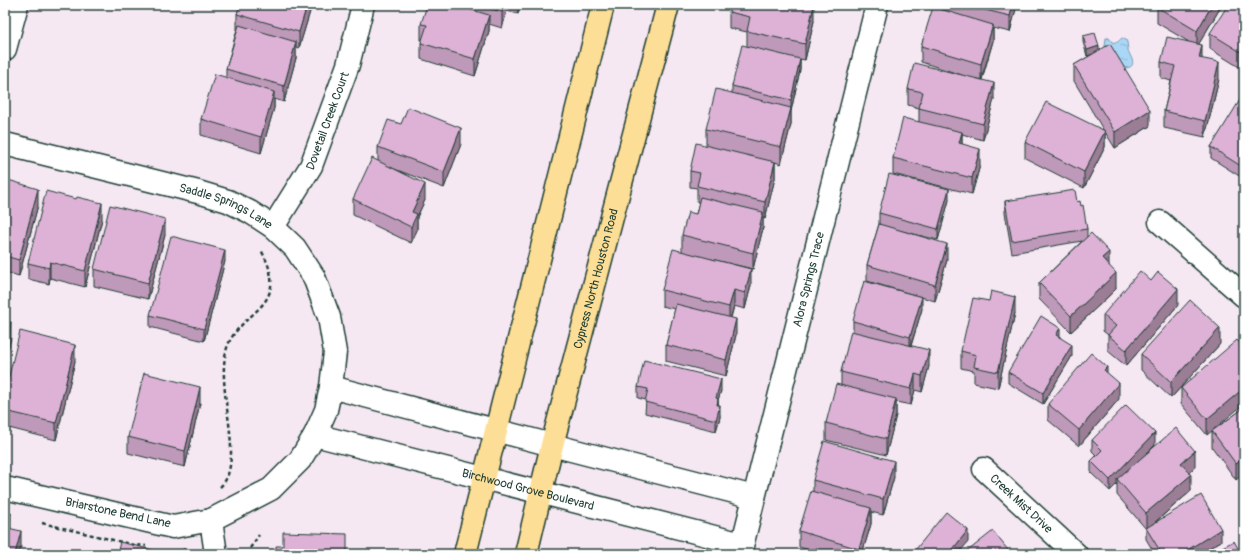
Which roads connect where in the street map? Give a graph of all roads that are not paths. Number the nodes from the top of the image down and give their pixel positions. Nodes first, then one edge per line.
1 (17, 5) edge
2 (363, 5) edge
3 (603, 5) edge
4 (668, 5) edge
5 (877, 5) edge
6 (5, 49) edge
7 (5, 144) edge
8 (1160, 222) dead end
9 (272, 227) junction
10 (1244, 296) edge
11 (331, 386) junction
12 (497, 430) junction
13 (315, 435) junction
14 (552, 445) junction
15 (984, 469) dead end
16 (484, 478) junction
17 (5, 488) edge
18 (541, 493) junction
19 (754, 497) junction
20 (211, 520) junction
21 (741, 549) edge
22 (216, 554) edge
23 (465, 554) edge
24 (526, 554) edge
25 (1076, 554) edge

1 - 6 street
2 - 9 street, Dovetail Creek Court
3 - 12 main road
4 - 14 main road, Cypress North Houston Road
5 - 19 street, Alora Springs Trace
7 - 9 street, Saddle Springs Lane
8 - 10 street
9 - 11 street, Saddle Springs Lane
11 - 12 street
11 - 13 street, Briarstone Bend Lane
12 - 14 street
12 - 16 main road
13 - 16 street, Birchwood Grove Boulevard
13 - 20 street, Briarstone Bend Lane
14 - 18 main road, Cypress North Houston Road
14 - 19 street
15 - 25 street, Creek Mist Drive
16 - 18 street, Birchwood Grove Boulevard
16 - 23 main road
17 - 20 street, Briarstone Bend Lane
18 - 21 street, Birchwood Grove Boulevard
18 - 24 main road, Cypress North Houston Road
19 - 21 street, Alora Springs Trace
20 - 22 street

